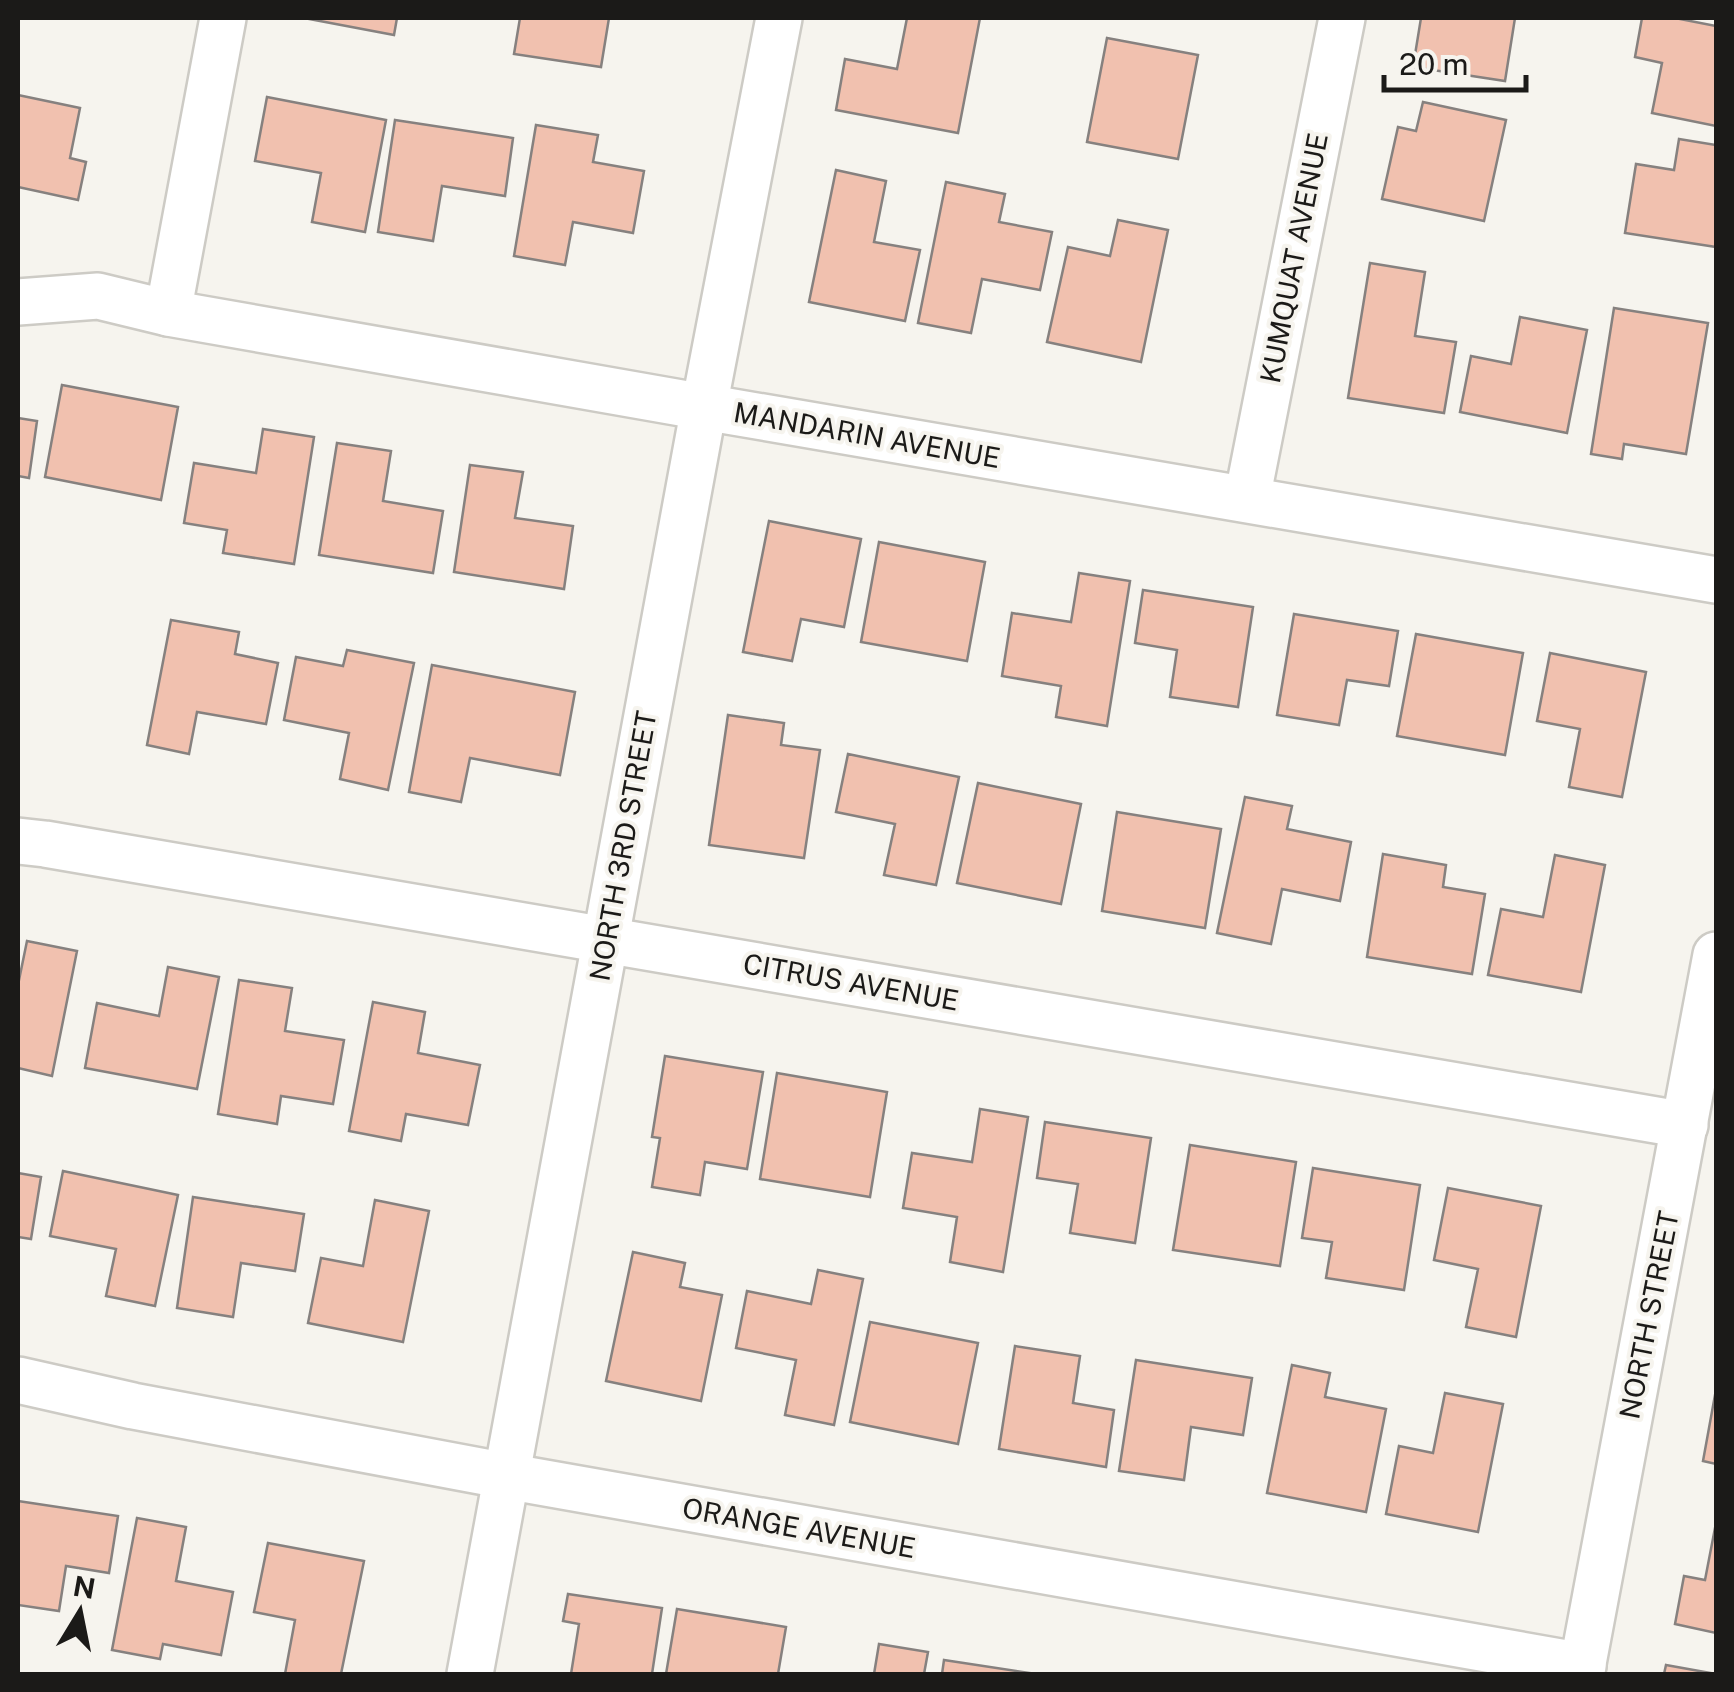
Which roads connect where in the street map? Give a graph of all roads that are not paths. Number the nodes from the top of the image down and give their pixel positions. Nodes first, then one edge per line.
1 (222, 18) edge
2 (779, 18) edge
3 (1342, 18) edge
4 (18, 302) edge
5 (168, 313) junction
6 (704, 407) junction
7 (1247, 499) junction
8 (1716, 580) edge
9 (18, 841) edge
10 (605, 940) junction
11 (1716, 955) edge
12 (1685, 1125) junction
13 (18, 1380) edge
14 (506, 1476) junction
15 (1582, 1670) edge
16 (470, 1674) edge

1 - 5 street
2 - 6 street, NORTH 3RD STREET
3 - 7 street, KUMQUAT AVENUE
4 - 5 street, MANDARIN AVENUE
5 - 6 street, MANDARIN AVENUE
6 - 7 street, MANDARIN AVENUE
6 - 10 street, NORTH 3RD STREET
7 - 8 street, MANDARIN AVENUE
9 - 10 street, CITRUS AVENUE
10 - 12 street, CITRUS AVENUE
10 - 14 street, NORTH 3RD STREET
11 - 12 street, NORTH STREET
12 - 15 street, NORTH STREET
13 - 14 street, ORANGE AVENUE
14 - 15 street, ORANGE AVENUE
14 - 16 street, NORTH 3RD STREET

